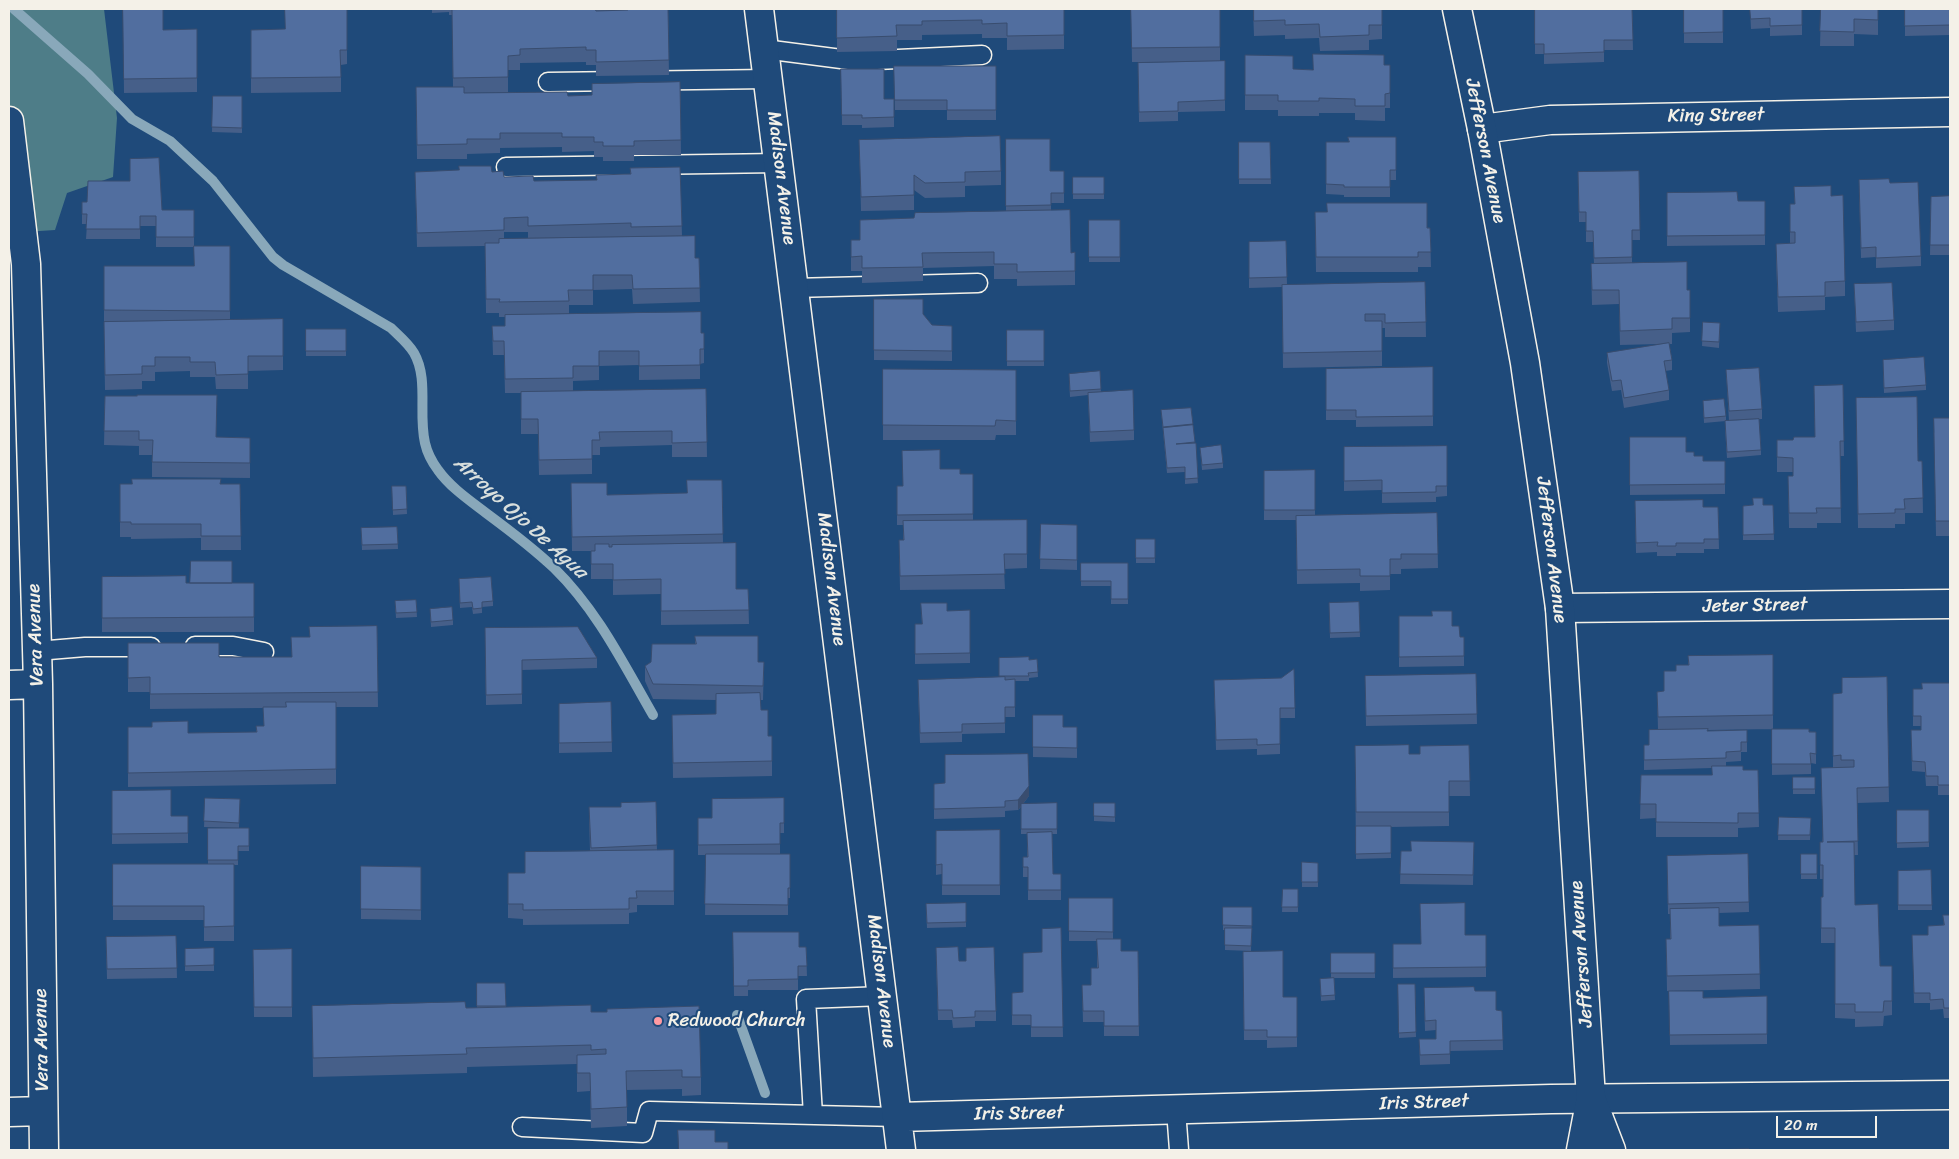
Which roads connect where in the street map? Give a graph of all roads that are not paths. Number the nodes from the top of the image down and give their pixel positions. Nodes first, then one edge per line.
1 (760, 9) edge
2 (1457, 9) edge
3 (764, 49) junction
4 (982, 55) dead end
5 (768, 78) junction
6 (548, 82) dead end
7 (1950, 112) edge
8 (9, 121) edge
9 (1482, 129) junction
10 (779, 163) junction
11 (506, 167) dead end
12 (17, 264) edge
13 (978, 283) dead end
14 (794, 288) junction
15 (1950, 604) edge
16 (1560, 608) junction
17 (37, 652) junction
18 (264, 652) dead end
19 (38, 684) junction
20 (9, 685) edge
21 (882, 996) junction
22 (1950, 1095) edge
23 (1591, 1098) junction
24 (1176, 1110) junction
25 (44, 1111) junction
26 (9, 1112) edge
27 (813, 1115) junction
28 (898, 1116) junction
29 (522, 1127) dead end
30 (44, 1150) edge
31 (901, 1150) edge
32 (1179, 1150) edge
33 (1581, 1150) edge
34 (1611, 1150) edge

1 - 3 street, Madison Avenue
2 - 9 street, Jefferson Avenue
3 - 4 lane
3 - 5 street, Madison Avenue
5 - 6 lane
5 - 10 street, Madison Avenue
7 - 9 street, King Street
8 - 12 street, Vera Avenue
9 - 16 street, Jefferson Avenue
10 - 11 lane
10 - 14 street, Madison Avenue
12 - 17 street, Vera Avenue
13 - 14 lane
14 - 21 street, Madison Avenue
15 - 16 street, Jeter Street
16 - 23 street, Jefferson Avenue
17 - 18 lane
17 - 19 street, Vera Avenue
19 - 20 street
19 - 25 street, Vera Avenue
21 - 27 lane
21 - 28 street, Madison Avenue
22 - 23 street, Iris Street
23 - 24 street, Iris Street
23 - 33 street, Jefferson Avenue
23 - 34 street, Jefferson Avenue
24 - 28 street, Iris Street
24 - 32 lane
25 - 26 street
25 - 30 street, Vera Avenue
27 - 28 lane
27 - 29 lane
28 - 31 street, Madison Avenue

